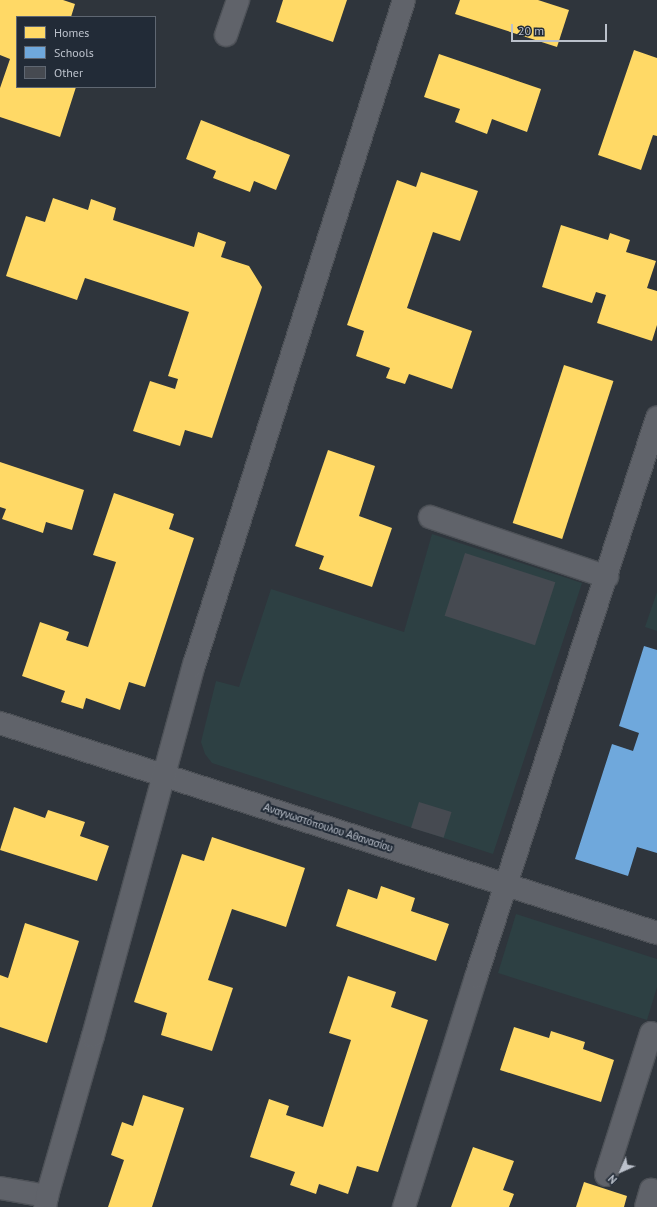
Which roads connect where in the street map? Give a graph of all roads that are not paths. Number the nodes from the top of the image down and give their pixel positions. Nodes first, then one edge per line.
1 (238, 0) edge
2 (404, 0) edge
3 (226, 35) dead end
4 (657, 418) edge
5 (430, 517) dead end
6 (607, 577) junction
7 (0, 723) edge
8 (163, 774) junction
9 (506, 885) junction
10 (657, 933) edge
11 (651, 1033) dead end
12 (606, 1175) dead end
13 (0, 1188) edge
14 (46, 1201) edge
15 (404, 1207) edge

1 - 3 street
2 - 8 street
4 - 6 street
5 - 6 street
6 - 9 street
7 - 8 street, Αναγνωστόπουλου Αθανασίου
8 - 9 street, Αναγνωστόπουλου Αθανασίου
8 - 14 street
9 - 10 street, Αναγνωστόπουλου Αθανασίου
9 - 15 street
11 - 12 street
13 - 14 street

